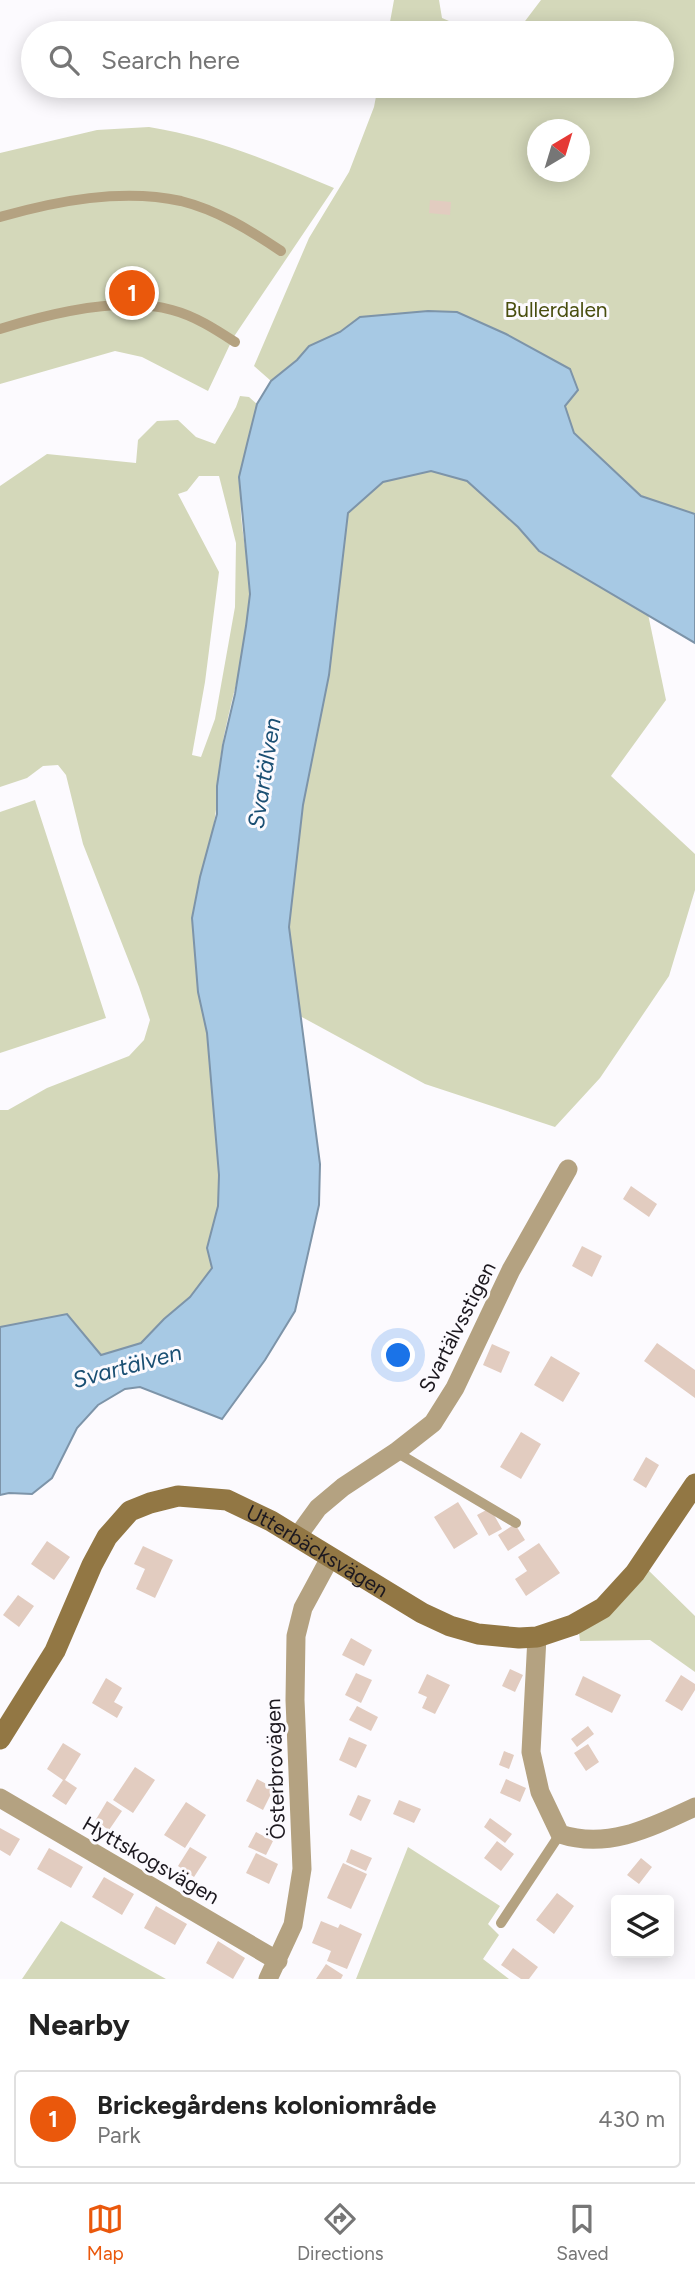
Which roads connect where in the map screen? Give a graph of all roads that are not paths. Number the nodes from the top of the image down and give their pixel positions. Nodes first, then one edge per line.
1 (0, 217) edge
2 (281, 251) dead end
3 (0, 330) edge
4 (234, 342) dead end
5 (568, 1169) dead end
6 (396, 1452) junction
7 (695, 1484) edge
8 (516, 1523) dead end
9 (297, 1537) junction
10 (330, 1558) junction
11 (537, 1637) junction
12 (0, 1739) edge
13 (0, 1798) edge
14 (695, 1807) edge
15 (560, 1834) junction
16 (501, 1923) dead end
17 (278, 1961) junction
18 (268, 1979) edge

1 - 2 lane
3 - 4 lane
5 - 6 street, Svartälvsstigen
6 - 8 lane
6 - 9 street, Svartälvsstigen
7 - 11 street, Utterbäcksvägen
9 - 10 street, Utterbäcksvägen
9 - 12 street, Utterbäcksvägen
10 - 11 street, Utterbäcksvägen
10 - 17 street, Österbrovägen
11 - 15 street
13 - 17 street, Hyttskogsvägen
14 - 15 street
15 - 16 lane
17 - 18 street, Österbrovägen

